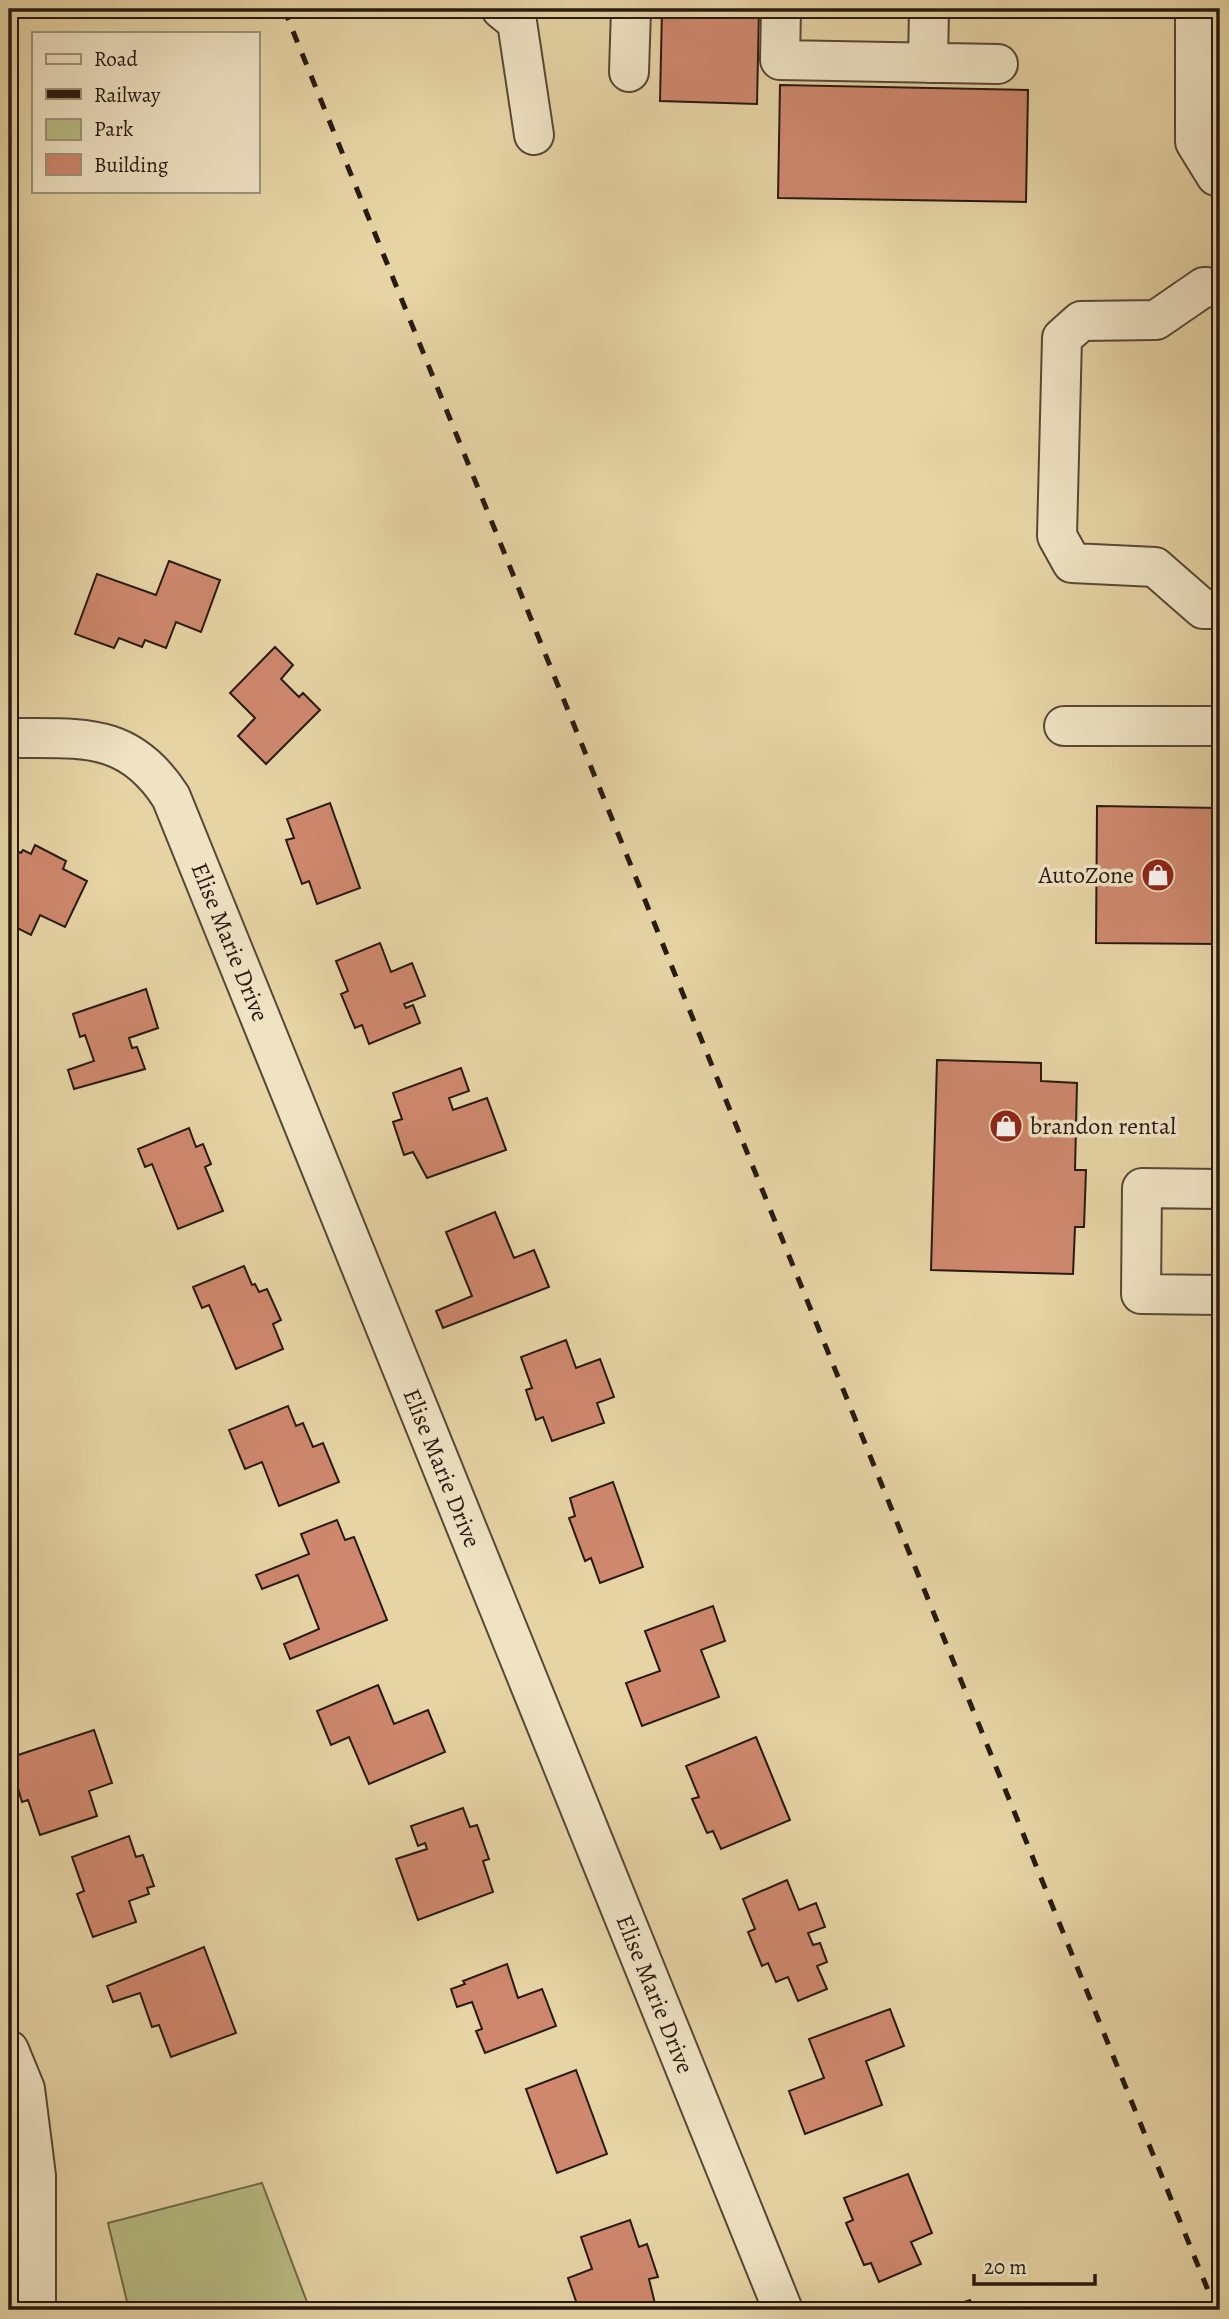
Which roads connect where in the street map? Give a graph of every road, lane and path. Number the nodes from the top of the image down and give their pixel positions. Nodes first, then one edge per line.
1 (501, 9) edge
2 (631, 9) edge
3 (781, 9) edge
4 (929, 9) edge
5 (1195, 9) edge
6 (928, 63) junction
7 (998, 64) dead end
8 (629, 72) dead end
9 (534, 135) dead end
10 (1220, 177) edge
11 (1220, 288) edge
12 (1220, 609) edge
13 (1064, 726) dead end
14 (1220, 726) edge
15 (9, 738) edge
16 (1220, 1189) edge
17 (1220, 1294) edge
18 (9, 2050) edge
19 (36, 2310) edge
20 (783, 2310) edge

1 - 9 street
2 - 8 street
3 - 6 street
4 - 6 street
5 - 10 street
6 - 7 street
11 - 12 street
13 - 14 street
15 - 20 street, Elise Marie Drive
16 - 17 street
18 - 19 street

